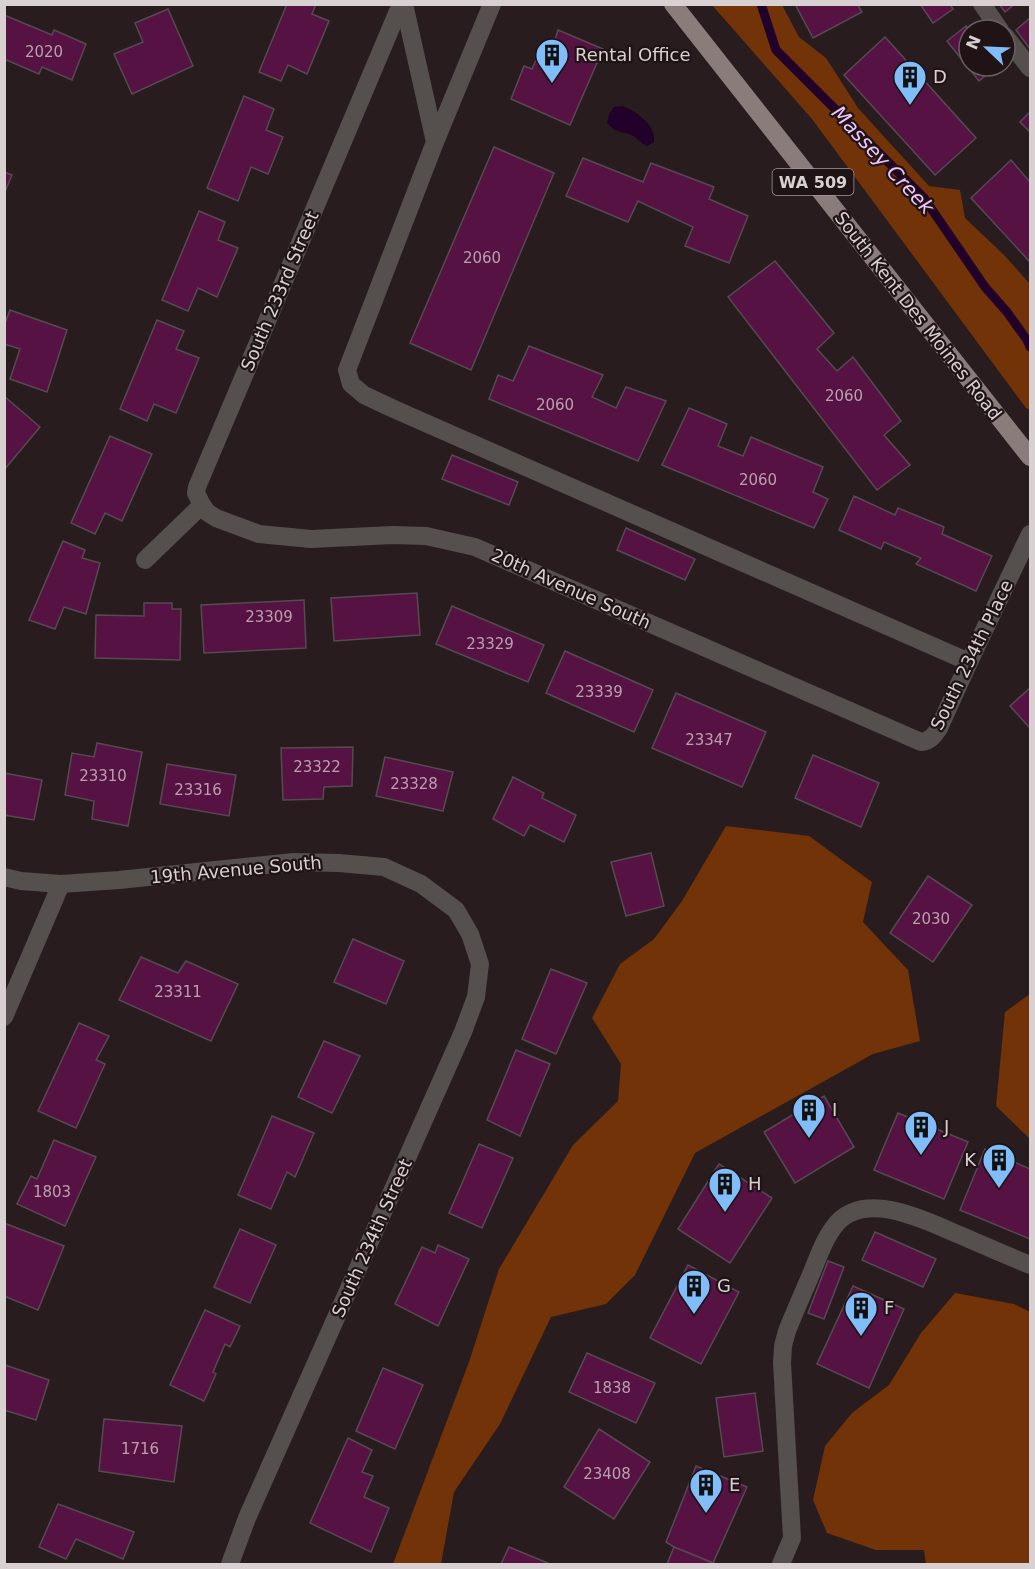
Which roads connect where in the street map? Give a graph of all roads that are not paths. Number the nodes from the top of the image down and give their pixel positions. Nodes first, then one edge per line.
1 (403, 4) edge
2 (492, 4) edge
3 (673, 4) edge
4 (982, 4) edge
5 (992, 18) edge
6 (1017, 51) edge
7 (1030, 68) edge
8 (435, 142) junction
9 (1030, 457) edge
10 (202, 505) junction
11 (1030, 534) edge
12 (145, 560) dead end
13 (969, 662) junction
14 (926, 741) joint
15 (4, 877) edge
16 (61, 884) junction
17 (456, 910) joint
18 (4, 1017) edge
19 (1030, 1265) edge
20 (230, 1564) edge
21 (781, 1564) edge

1 - 8 street
1 - 10 street, South 233rd Street
2 - 8 street
3 - 9 main road, South Kent Des Moines Road / WA 509
4 - 5 street
6 - 7 street
8 - 13 street
10 - 12 street
10 - 14 street, 20th Avenue South
11 - 13 street, South 234th Place
13 - 14 street, South 234th Place
15 - 16 street, 19th Avenue South
16 - 17 street, 19th Avenue South
16 - 18 street
17 - 20 street, South 234th Street
19 - 21 street

